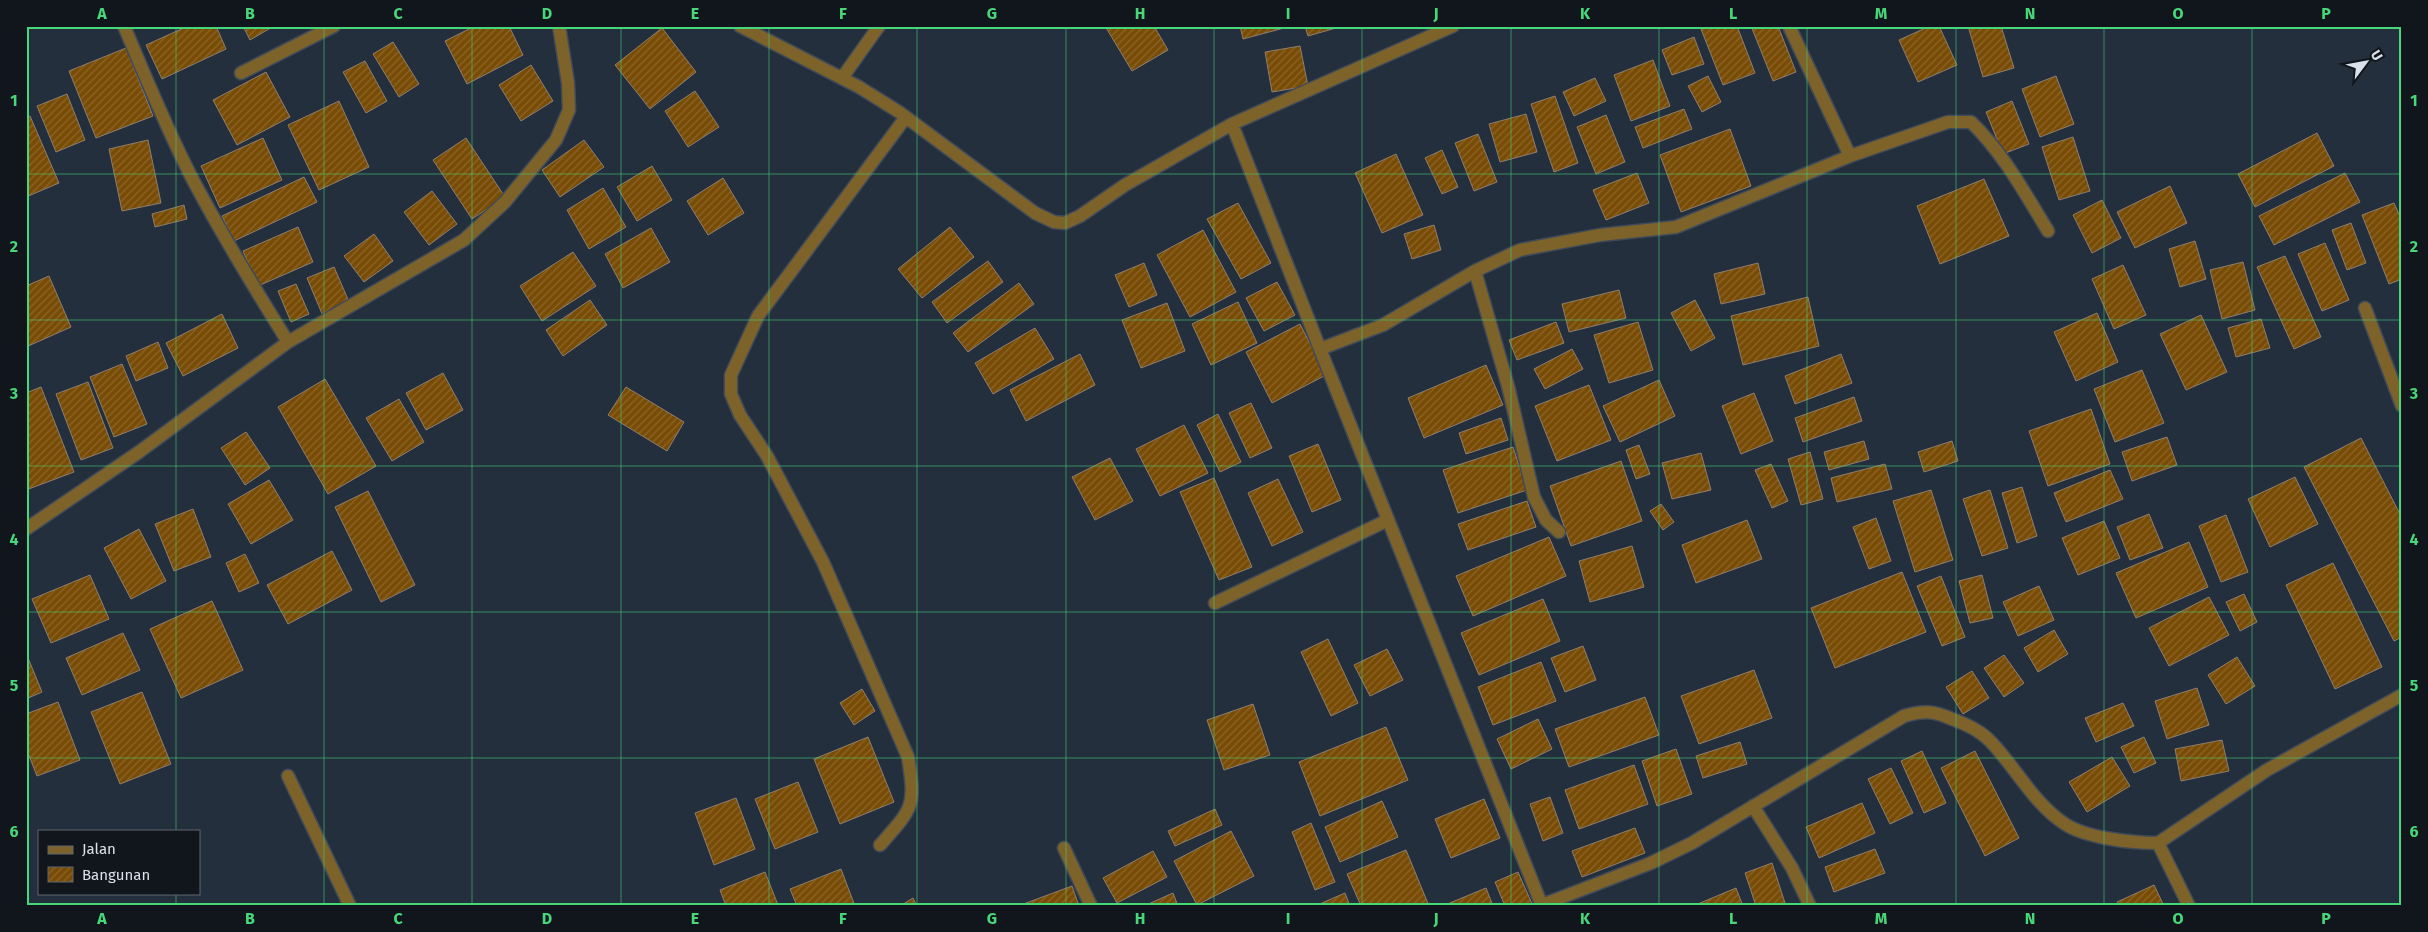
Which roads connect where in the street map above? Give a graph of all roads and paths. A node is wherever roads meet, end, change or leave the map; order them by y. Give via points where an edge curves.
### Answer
1 (124, 26) edge
2 (334, 26) edge
3 (559, 26) edge
4 (740, 26) edge
5 (879, 26) edge
6 (1453, 26) edge
7 (1789, 26) edge
8 (241, 73) dead end
9 (842, 78) junction
10 (902, 115) junction
11 (1232, 124) junction
12 (1850, 156) junction
13 (2048, 231) dead end
14 (1475, 271) junction
15 (2365, 308) dead end
16 (288, 342) junction
17 (1320, 349) junction
18 (2402, 406) edge
19 (1388, 520) junction
20 (26, 528) edge
21 (1559, 532) dead end
22 (1215, 603) dead end
23 (2402, 695) edge
24 (288, 776) dead end
25 (1753, 806) junction
26 (2158, 844) junction
27 (880, 845) dead end
28 (1064, 848) dead end
29 (1542, 905) edge
30 (350, 906) edge
31 (1091, 906) edge
32 (1810, 906) edge
33 (2189, 906) edge

1 - 16 street via 193,179
2 - 8 street
3 - 16 street via 569,110 556,140 505,202 464,240
4 - 9 street
5 - 9 street
6 - 11 street
7 - 12 street
9 - 10 street
10 - 11 street via 1035,213 1054,222 1065,223
10 - 27 street via 758,316 731,375 732,394 740,415 767,456 822,562 908,757 913,789 908,814
11 - 17 street
12 - 13 street via 1948,122 1971,122 2001,154
12 - 14 street via 1676,228 1600,235 1520,250
14 - 17 street via 1383,325
14 - 21 street via 1508,386 1534,498 1546,520
15 - 18 street
16 - 20 street via 139,452
17 - 19 street
19 - 22 street
19 - 29 street
23 - 26 street via 2267,770
24 - 30 street
25 - 26 street via 1904,716 1920,711 1936,712 1971,726 1990,741 2020,780 2065,824 2085,833
25 - 29 street via 1659,859
25 - 32 street via 1792,868
26 - 33 street
28 - 31 street

